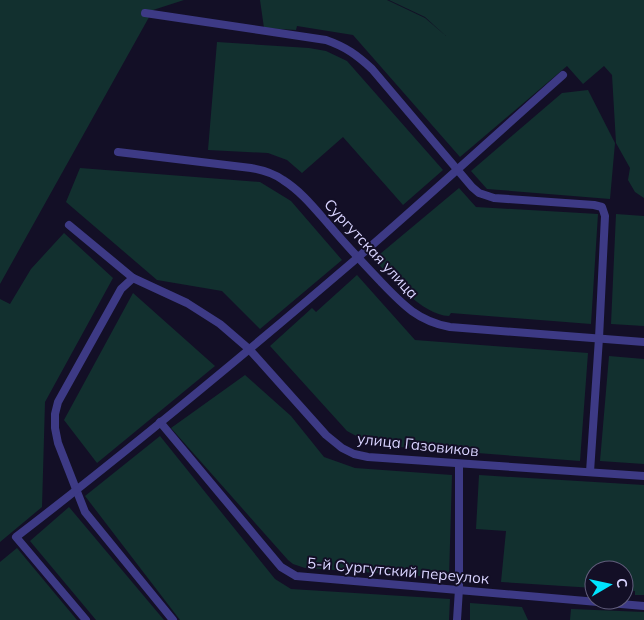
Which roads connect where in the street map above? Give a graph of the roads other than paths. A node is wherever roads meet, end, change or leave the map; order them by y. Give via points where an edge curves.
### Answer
1 (144, 13) dead end
2 (563, 75) dead end
3 (118, 152) dead end
4 (457, 169) junction
5 (70, 225) dead end
6 (358, 257) junction
7 (133, 278) junction
8 (600, 338) junction
9 (644, 342) edge
10 (249, 349) junction
11 (160, 422) junction
12 (459, 464) junction
13 (590, 472) junction
14 (644, 476) edge
15 (76, 491) junction
16 (459, 589) junction
17 (644, 606) edge
18 (86, 620) edge
19 (173, 620) edge
20 (457, 620) edge

1 - 4 street via 317,38 342,45 372,69
2 - 4 street
3 - 6 street, Сургутская улица via 268,171 294,188
4 - 6 street
4 - 8 street via 472,187 487,196 594,204 602,208 605,216
5 - 7 street, улица Газовиков
6 - 8 street, Сургутская улица via 401,303 414,314 438,325
6 - 10 street
7 - 10 street, улица Газовиков via 187,303 220,324
7 - 15 street via 121,289 58,402 55,414 58,443
8 - 9 street, Сургутская улица
8 - 13 street
10 - 11 street
10 - 12 street, улица Газовиков via 326,435 342,448 368,457
11 - 15 street
11 - 16 street, 5-й Сургутский переулок via 288,572 305,577
12 - 13 street, улица Газовиков
12 - 16 street
13 - 14 street, улица Газовиков
15 - 18 street via 16,537
15 - 19 street via 85,512
16 - 17 street, 5-й Сургутский переулок
16 - 20 street

